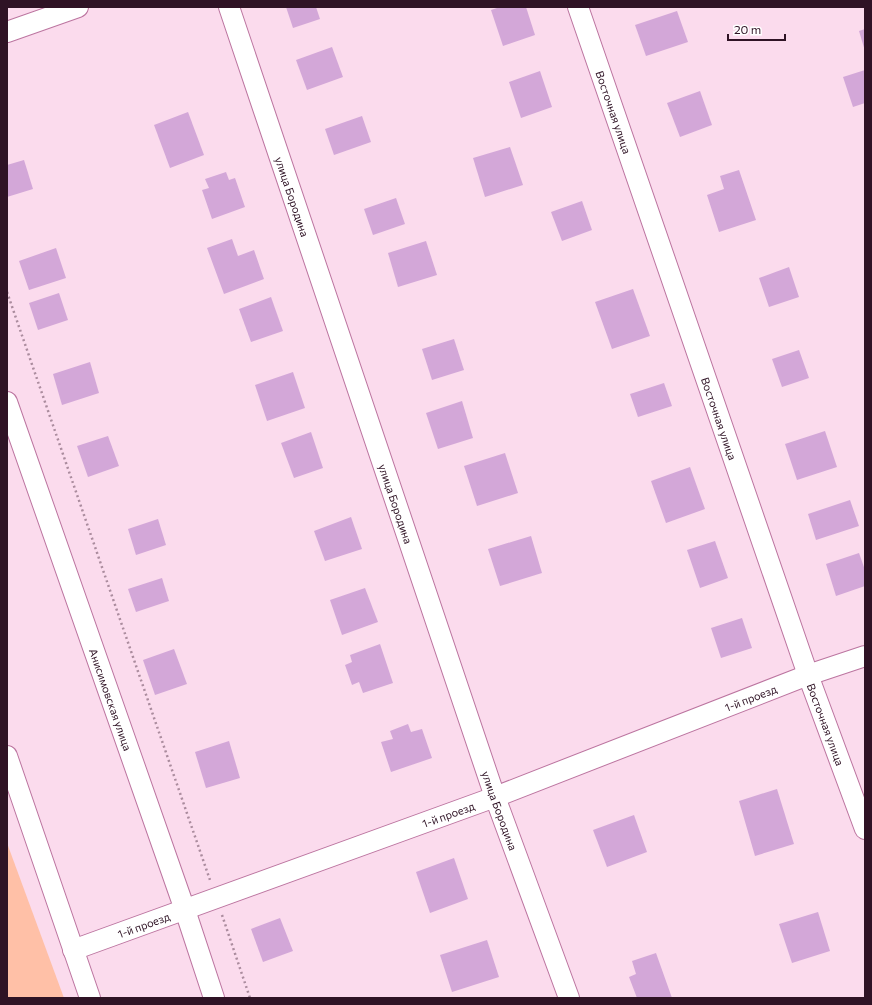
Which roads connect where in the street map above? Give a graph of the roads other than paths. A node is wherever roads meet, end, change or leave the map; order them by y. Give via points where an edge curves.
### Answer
1 (78, 7) edge
2 (229, 7) edge
3 (578, 7) edge
4 (7, 32) edge
5 (7, 402) edge
6 (865, 656) edge
7 (808, 675) junction
8 (7, 756) edge
9 (495, 797) junction
10 (865, 829) edge
11 (186, 910) junction
12 (73, 950) junction
13 (90, 998) edge
14 (214, 998) edge
15 (569, 998) edge

1 - 4 street
2 - 9 street, улица Бородина
3 - 7 street, Восточная улица
5 - 11 street, Анисимовская улица
6 - 7 street, 1-й проезд
7 - 9 street, 1-й проезд
7 - 10 street, Восточная улица
8 - 12 street
9 - 11 street, 1-й проезд
9 - 15 street, улица Бородина
11 - 12 street, 1-й проезд
11 - 14 street, Анисимовская улица
12 - 13 street

